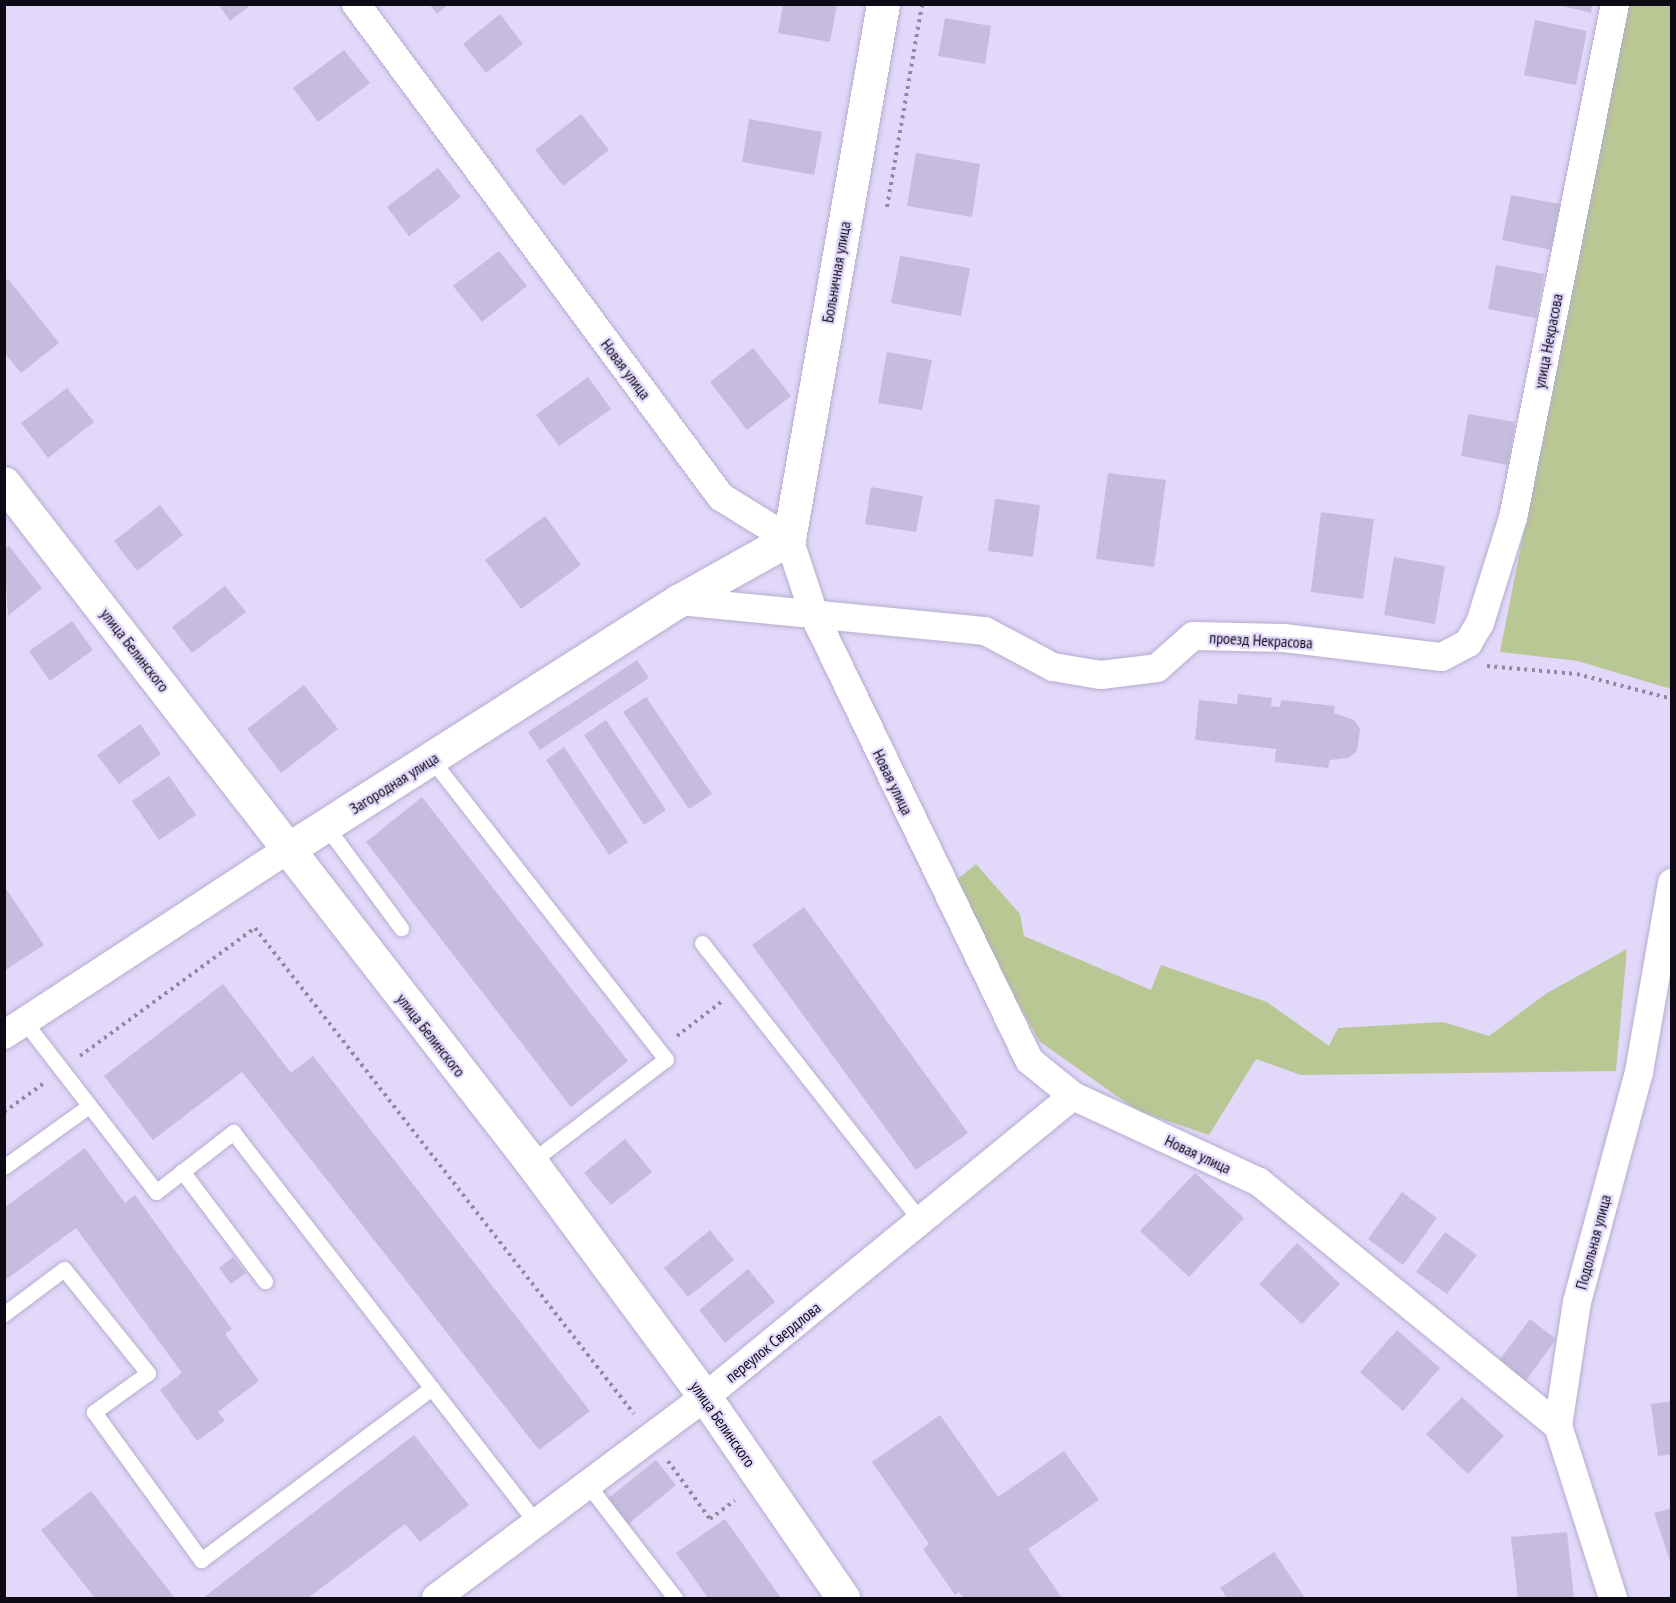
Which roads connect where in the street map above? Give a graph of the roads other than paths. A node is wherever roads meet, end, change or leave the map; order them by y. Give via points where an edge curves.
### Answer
1 (356, 4) edge
2 (883, 4) edge
3 (1615, 4) edge
4 (4, 483) edge
5 (789, 539) junction
6 (678, 602) junction
7 (815, 617) junction
8 (1442, 657) joint
9 (432, 759) junction
10 (326, 826) junction
11 (290, 848) junction
12 (1671, 883) edge
13 (401, 928) dead end
14 (702, 943) dead end
15 (14, 1028) edge
16 (1073, 1096) junction
17 (89, 1106) junction
18 (531, 1162) junction
19 (4, 1167) edge
20 (182, 1171) junction
21 (921, 1221) junction
22 (266, 1281) dead end
23 (4, 1314) edge
24 (432, 1388) junction
25 (705, 1397) junction
26 (1558, 1426) junction
27 (588, 1485) junction
28 (536, 1523) junction
29 (436, 1599) edge
30 (675, 1599) edge
31 (843, 1599) edge
32 (1613, 1599) edge

1 - 5 street, Новая улица via 721,497
2 - 5 street, Больничная улица
3 - 8 street, улица Некрасова via 1513,518 1480,623 1468,643
4 - 11 street, улица Белинского
5 - 6 street, Загородная улица
5 - 7 street, Новая улица
6 - 7 street, проезд Некрасова
6 - 9 street, Загородная улица
7 - 8 street, проезд Некрасова via 985,631 1053,667 1101,675 1157,668 1193,636 1284,638
7 - 16 street, Новая улица via 1030,1061
9 - 10 street, Загородная улица
9 - 18 lane via 666,1059
10 - 11 street, Загородная улица
10 - 13 lane
11 - 15 street, Загородная улица
11 - 18 street, улица Белинского
12 - 26 street, Подольная улица via 1639,1072 1577,1302
14 - 21 lane
15 - 17 lane via 62,1070
16 - 21 street, переулок Свердлова
16 - 26 street, Новая улица via 1259,1182
17 - 19 lane
17 - 20 lane via 156,1192
18 - 25 street, улица Белинского
20 - 22 lane
20 - 24 lane via 233,1132
21 - 25 street, переулок Свердлова
23 - 24 lane via 64,1269 148,1373 94,1412 201,1560
24 - 28 lane
25 - 27 street, переулок Свердлова
25 - 31 street, улица Белинского
26 - 32 street, Подольная улица
27 - 28 street, переулок Свердлова
27 - 30 lane
28 - 29 street, переулок Свердлова

